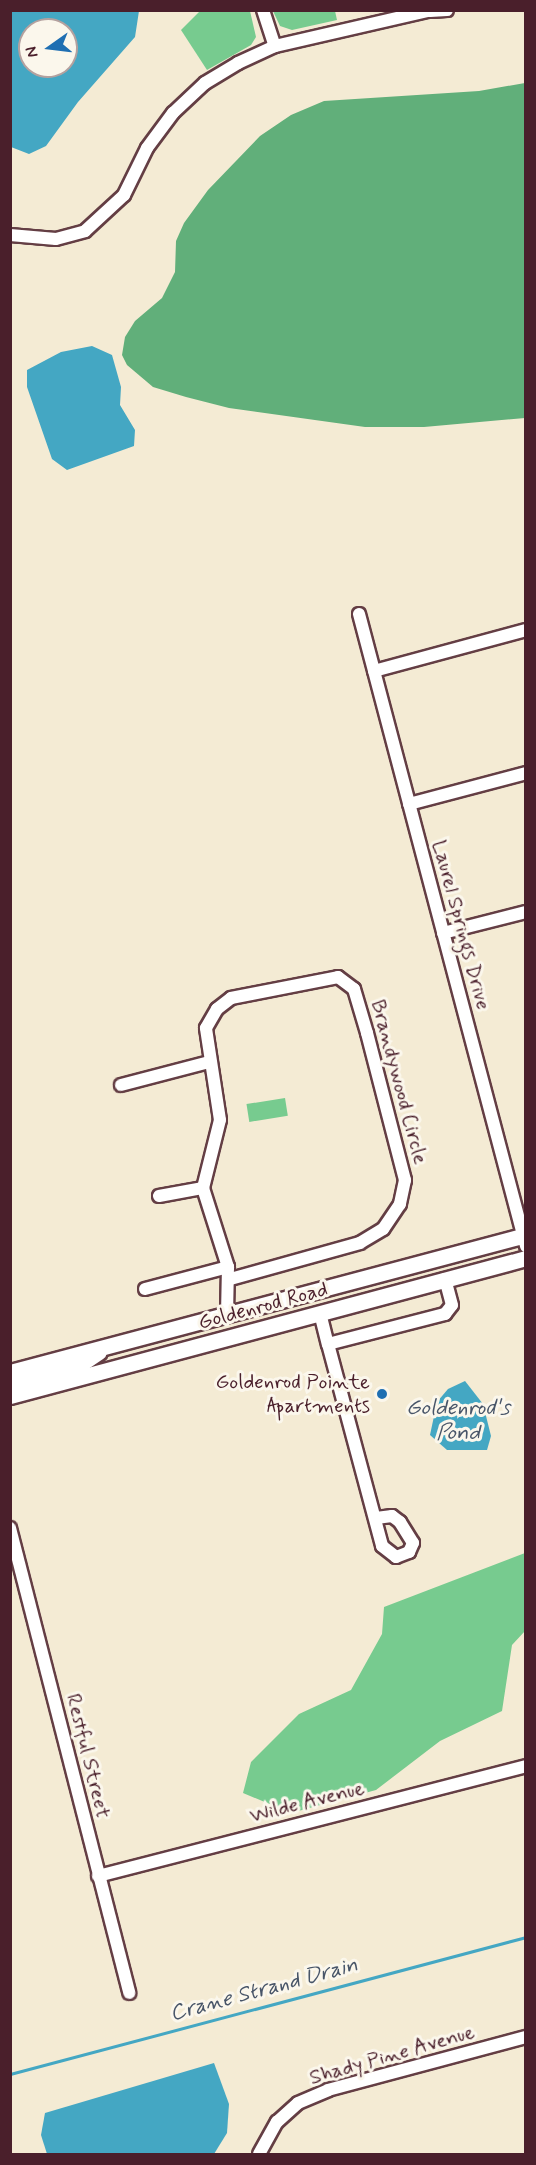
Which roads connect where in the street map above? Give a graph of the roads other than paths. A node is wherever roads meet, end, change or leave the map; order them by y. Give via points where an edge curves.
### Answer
1 (263, 10) edge
2 (447, 10) edge
3 (431, 11) edge
4 (275, 46) junction
5 (10, 235) edge
6 (359, 614) dead end
7 (525, 630) edge
8 (374, 671) junction
9 (525, 773) edge
10 (409, 804) junction
11 (525, 912) edge
12 (443, 933) junction
13 (209, 1062) junction
14 (121, 1085) dead end
15 (203, 1188) junction
16 (159, 1196) dead end
17 (525, 1239) edge
18 (525, 1258) edge
19 (229, 1273) junction
20 (445, 1279) junction
21 (145, 1289) dead end
22 (320, 1313) junction
23 (227, 1314) junction
24 (111, 1344) junction
25 (328, 1344) junction
26 (101, 1371) junction
27 (10, 1372) edge
28 (10, 1383) edge
29 (10, 1396) edge
30 (376, 1518) dead end
31 (10, 1528) edge
32 (525, 1766) edge
33 (98, 1875) junction
34 (129, 1994) dead end
35 (525, 2037) edge
36 (259, 2154) edge

1 - 4 street
2 - 3 street
3 - 4 street
4 - 5 street via 205,83 173,113 147,148 124,195 84,231 57,238
6 - 8 street, Laurel Springs Drive
7 - 8 street
8 - 10 street, Laurel Springs Drive
9 - 10 street
10 - 12 street, Laurel Springs Drive
11 - 12 street
12 - 17 street, Laurel Springs Drive
13 - 14 street
13 - 15 street, Brandywood Circle via 220,1120
13 - 19 street, Brandywood Circle via 206,1028 225,1000 331,977 343,979 357,997 405,1180 393,1217 369,1239 253,1272
15 - 16 street
15 - 19 street
17 - 23 main road, Goldenrod Road
18 - 20 main road, Goldenrod Road
19 - 21 street, Brandywood Circle
19 - 23 street
20 - 22 main road, Goldenrod Road
20 - 25 street via 452,1305 445,1314
22 - 25 street
22 - 26 main road, Goldenrod Road
23 - 24 main road, Goldenrod Road
23 - 26 main road via 214,1332 124,1355
24 - 27 main road, Goldenrod Road
24 - 28 main road via 78,1366
25 - 30 street
26 - 29 main road, Goldenrod Road
31 - 33 street, Restful Street
32 - 33 street, Wilde Avenue
33 - 34 street, Restful Street
35 - 36 street, Shady Pine Avenue via 328,2090 298,2103 277,2122

